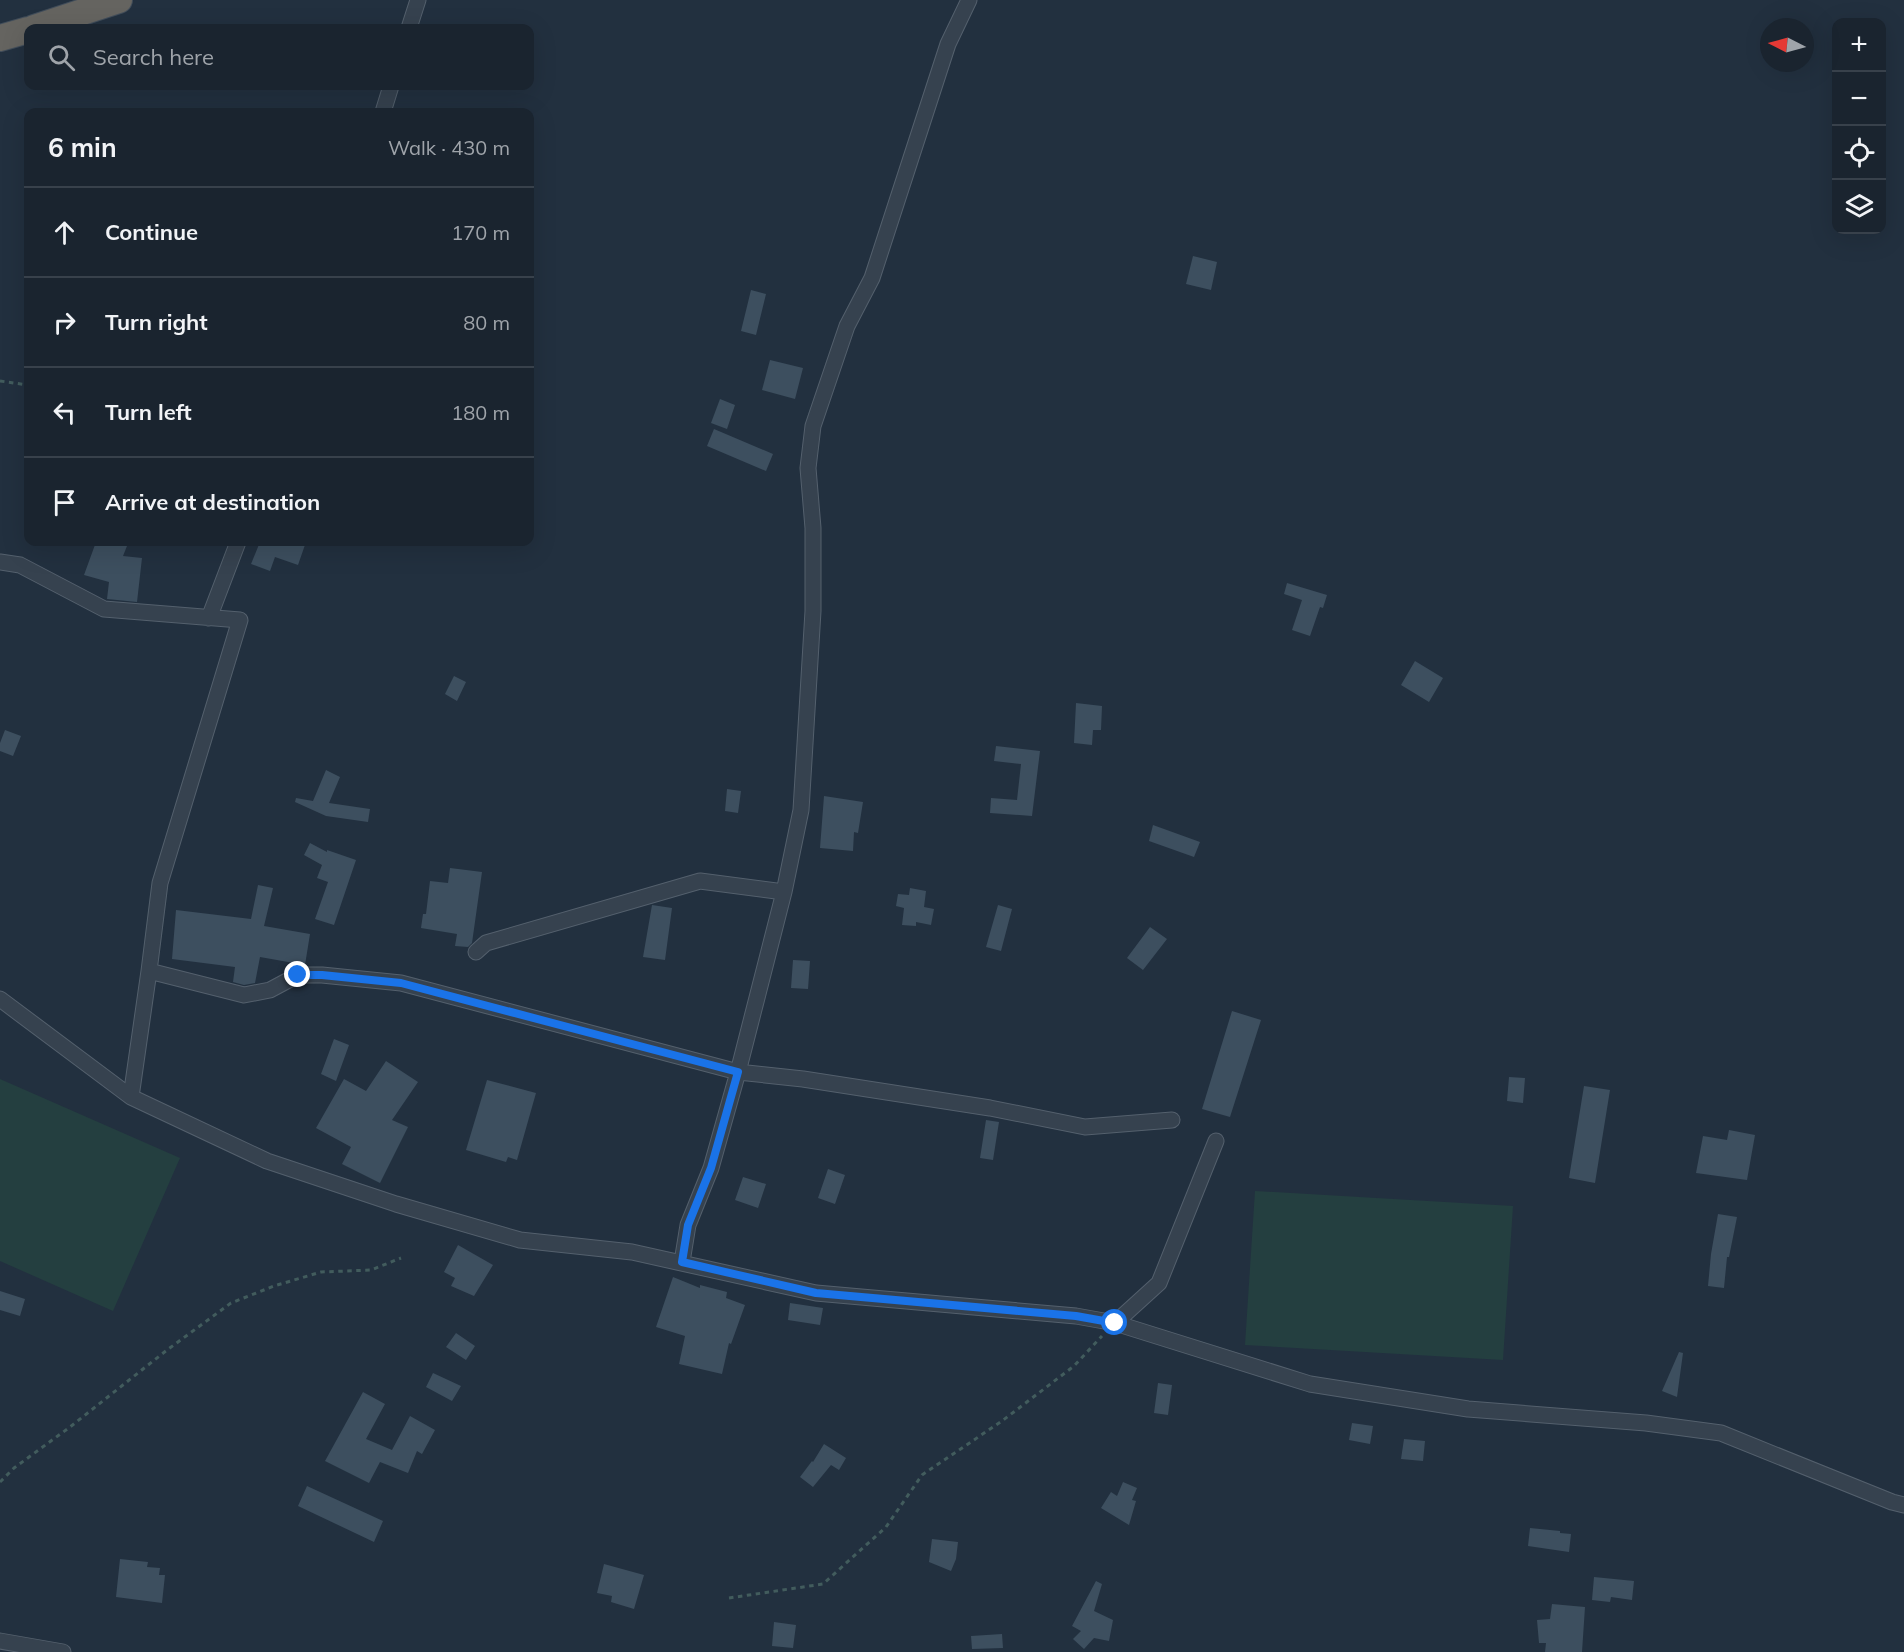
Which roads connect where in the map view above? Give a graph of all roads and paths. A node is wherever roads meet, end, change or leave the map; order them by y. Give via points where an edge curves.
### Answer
1 (119, 0) edge
2 (418, 0) edge
3 (969, 0) edge
4 (46, 24) edge
5 (410, 24) edge
6 (24, 31) edge
7 (0, 38) edge
8 (390, 90) edge
9 (384, 108) edge
10 (0, 381) edge
11 (24, 384) edge
12 (236, 546) edge
13 (0, 562) edge
14 (209, 618) junction
15 (784, 892) junction
16 (476, 952) dead end
17 (149, 971) junction
18 (0, 999) edge
19 (738, 1072) junction
20 (131, 1097) junction
21 (1172, 1120) dead end
22 (1216, 1141) dead end
23 (401, 1258) dead end
24 (682, 1262) junction
25 (1115, 1323) junction
26 (0, 1482) edge
27 (1904, 1505) edge
28 (729, 1598) dead end
29 (0, 1641) edge
30 (63, 1652) edge

1 - 4 highway
2 - 5 street
3 - 15 street via 948,44 872,278 847,326 813,426 808,468 813,611 808,709 801,810
6 - 7 highway
8 - 9 street
10 - 11 path
12 - 14 street
13 - 14 street via 20,566 104,609
14 - 17 street via 240,620 159,883
15 - 16 street via 700,881 486,943
15 - 19 street
17 - 19 street via 244,995 270,990 298,975 401,983
17 - 20 street
18 - 20 street
19 - 21 street via 803,1078 1085,1127
19 - 24 street via 711,1168 688,1225
20 - 24 street via 267,1161 396,1204 520,1240 632,1252
22 - 25 street via 1159,1282
23 - 26 path via 372,1270 321,1272 231,1303
24 - 25 street via 816,1293 1076,1316
25 - 27 street via 1310,1384 1468,1409 1721,1433
25 - 28 path via 1074,1366 922,1475 886,1527 823,1584
29 - 30 street

